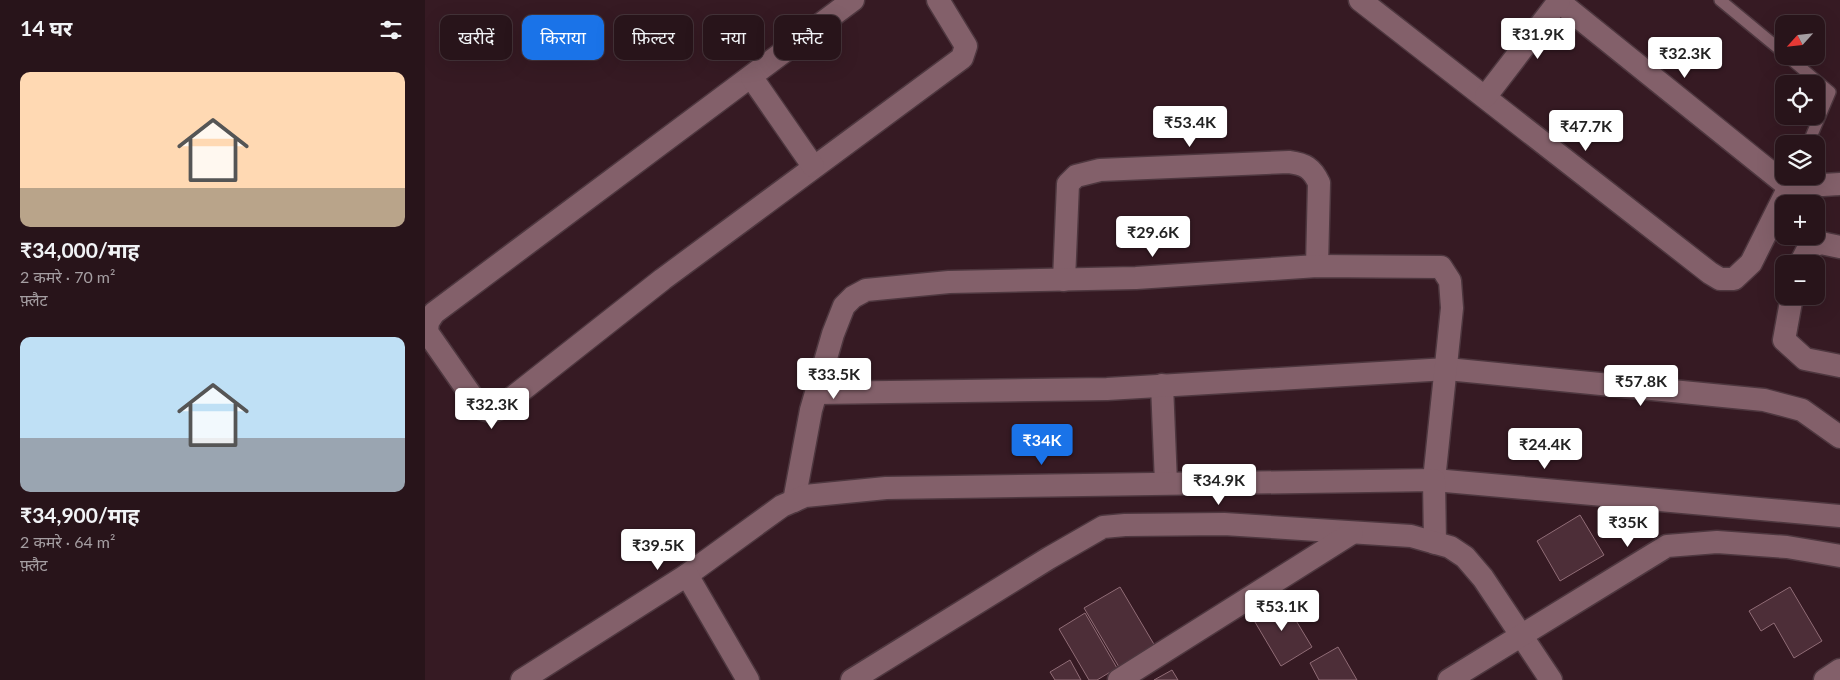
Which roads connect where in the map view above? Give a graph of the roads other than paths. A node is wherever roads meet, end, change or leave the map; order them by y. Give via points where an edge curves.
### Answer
1 (853, 0) edge
2 (938, 0) edge
3 (1360, 0) edge
4 (1719, 0) edge
5 (1558, 1) edge
6 (1775, 46) edge
7 (1798, 65) edge
8 (752, 78) junction
9 (1486, 96) junction
10 (1812, 135) edge
11 (813, 166) junction
12 (1775, 169) edge
13 (1825, 183) edge
14 (1840, 184) edge
15 (1790, 185) edge
16 (1840, 247) edge
17 (1805, 255) edge
18 (1317, 266) junction
19 (1064, 280) junction
20 (1790, 305) edge
21 (1840, 366) edge
22 (1447, 369) junction
23 (1162, 385) junction
24 (817, 393) junction
25 (1840, 437) edge
26 (1434, 480) junction
27 (1165, 482) junction
28 (794, 501) junction
29 (1840, 516) edge
30 (1352, 533) junction
31 (1435, 543) junction
32 (1840, 556) edge
33 (687, 575) junction
34 (1521, 634) junction
35 (1840, 670) edge
36 (522, 680) edge
37 (748, 680) edge
38 (852, 680) edge
39 (1119, 680) edge
40 (1449, 680) edge
41 (1551, 680) edge
42 (1825, 680) edge

1 - 8 street
2 - 11 street via 966,46 962,58
3 - 9 street
4 - 6 lane
5 - 9 street
5 - 12 street
7 - 10 lane via 1830,92
8 - 11 street
8 - 11 street via 447,302 428,322 427,332 433,343 481,408 498,409
9 - 15 street via 1720,279 1734,279 1751,262
13 - 14 street
16 - 17 street via 1821,243 1809,247
18 - 19 street
18 - 19 street via 1319,183 1313,171 1303,163 1100,170 1076,176 1068,184
18 - 22 street via 1441,267 1450,281 1452,308
19 - 24 street via 949,282 866,290 844,306
20 - 21 street via 1784,340 1805,359
22 - 23 street
22 - 25 street via 1764,400 1802,410
22 - 26 street
23 - 24 street via 1098,389
23 - 27 street
24 - 28 street
26 - 27 street
26 - 29 street
26 - 31 street
27 - 28 street via 886,488 805,496
28 - 33 street via 782,506
30 - 31 street via 1411,536
30 - 38 street via 1224,524 1103,527
30 - 39 street
31 - 34 street via 1450,547 1465,557
32 - 34 street via 1787,547 1727,543 1667,546
33 - 36 street
33 - 37 street
34 - 40 street
34 - 41 street
35 - 42 street

